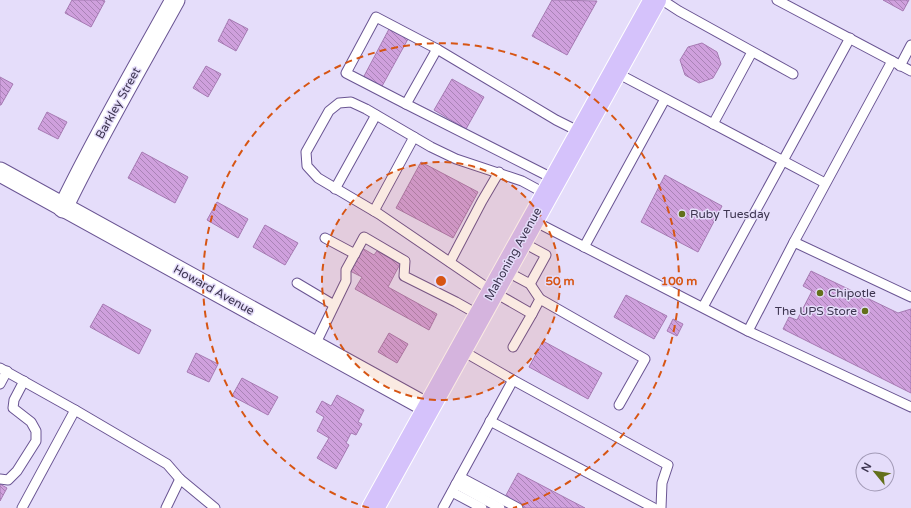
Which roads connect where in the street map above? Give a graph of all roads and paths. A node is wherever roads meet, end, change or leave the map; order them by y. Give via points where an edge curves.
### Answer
1 (175, 0) edge
2 (655, 0) edge
3 (662, 0) edge
4 (777, 0) edge
5 (850, 38) junction
6 (911, 45) edge
7 (437, 49) junction
8 (752, 52) junction
9 (892, 61) junction
10 (900, 66) junction
11 (911, 71) edge
12 (615, 72) junction
13 (793, 74) dead end
14 (665, 99) junction
15 (406, 104) junction
16 (376, 115) junction
17 (713, 124) junction
18 (580, 132) junction
19 (414, 137) junction
20 (783, 160) junction
21 (0, 172) edge
22 (499, 172) junction
23 (826, 183) junction
24 (550, 187) junction
25 (335, 189) junction
26 (63, 208) junction
27 (374, 211) junction
28 (532, 220) junction
29 (325, 238) dead end
30 (520, 241) junction
31 (794, 242) junction
32 (584, 247) junction
33 (354, 254) junction
34 (450, 262) junction
35 (504, 270) junction
36 (297, 283) dead end
37 (530, 284) junction
38 (492, 291) junction
39 (911, 297) edge
40 (540, 299) junction
41 (334, 305) junction
42 (703, 308) junction
43 (532, 314) junction
44 (479, 315) junction
45 (748, 331) junction
46 (315, 346) junction
47 (513, 347) dead end
48 (460, 350) junction
49 (3, 370) edge
50 (513, 380) junction
51 (24, 381) junction
52 (0, 384) edge
53 (619, 405) dead end
54 (911, 407) edge
55 (428, 408) junction
56 (75, 410) junction
57 (490, 422) junction
58 (0, 479) edge
59 (180, 479) junction
60 (456, 484) junction
61 (22, 508) edge
62 (166, 508) edge
63 (215, 508) edge
64 (372, 508) edge
65 (443, 508) edge
66 (482, 508) edge
67 (500, 508) edge
68 (518, 508) edge
69 (654, 508) edge
70 (661, 508) edge

1 - 26 street, Barkley Street
2 - 12 main road, Mahoning Avenue
3 - 8 lane
4 - 5 lane
5 - 9 lane
5 - 20 lane
6 - 10 lane
7 - 15 lane
7 - 15 lane via 376,17 346,73
7 - 18 lane
8 - 13 lane
8 - 17 lane
9 - 10 lane
9 - 23 lane
10 - 11 lane
12 - 14 lane
12 - 18 main road, Mahoning Avenue
14 - 17 lane
14 - 32 lane
15 - 24 lane
16 - 19 lane
16 - 25 lane
16 - 25 lane via 351,102 339,103 329,111 306,152 307,166 318,178
17 - 20 lane
18 - 24 main road, Mahoning Avenue
19 - 22 lane via 456,158
19 - 27 lane
20 - 23 lane
20 - 42 lane
21 - 26 street, Howard Avenue
22 - 24 lane via 522,181
22 - 34 lane
23 - 31 lane
24 - 28 main road, Mahoning Avenue
25 - 27 lane
26 - 46 street, Howard Avenue
27 - 34 lane
28 - 30 main road, Mahoning Avenue
28 - 32 lane
29 - 33 lane
30 - 35 main road, Mahoning Avenue
30 - 37 lane via 546,255
31 - 39 lane
31 - 45 lane
32 - 42 lane
33 - 41 lane via 346,270 346,281
33 - 44 lane via 364,237 405,262 404,276
34 - 38 lane
35 - 37 lane
35 - 38 main road, Mahoning Avenue
36 - 41 lane
37 - 40 lane
38 - 43 lane
38 - 44 main road, Mahoning Avenue
40 - 43 lane
40 - 53 lane via 645,359
41 - 46 lane
42 - 45 lane
43 - 47 lane
44 - 48 main road, Mahoning Avenue
45 - 54 lane
46 - 55 street, Howard Avenue
48 - 50 lane
48 - 55 main road, Mahoning Avenue
49 - 51 lane
49 - 52 lane
50 - 57 lane
50 - 70 lane via 668,465 662,483
51 - 56 lane
51 - 58 lane via 14,400 13,408 31,422 36,431 36,441 17,471 8,480
55 - 64 main road, Mahoning Avenue
56 - 59 lane via 167,464
56 - 61 lane
57 - 60 lane
57 - 69 lane
59 - 62 lane
59 - 63 lane
60 - 65 lane
60 - 66 lane
60 - 67 lane
60 - 68 lane

